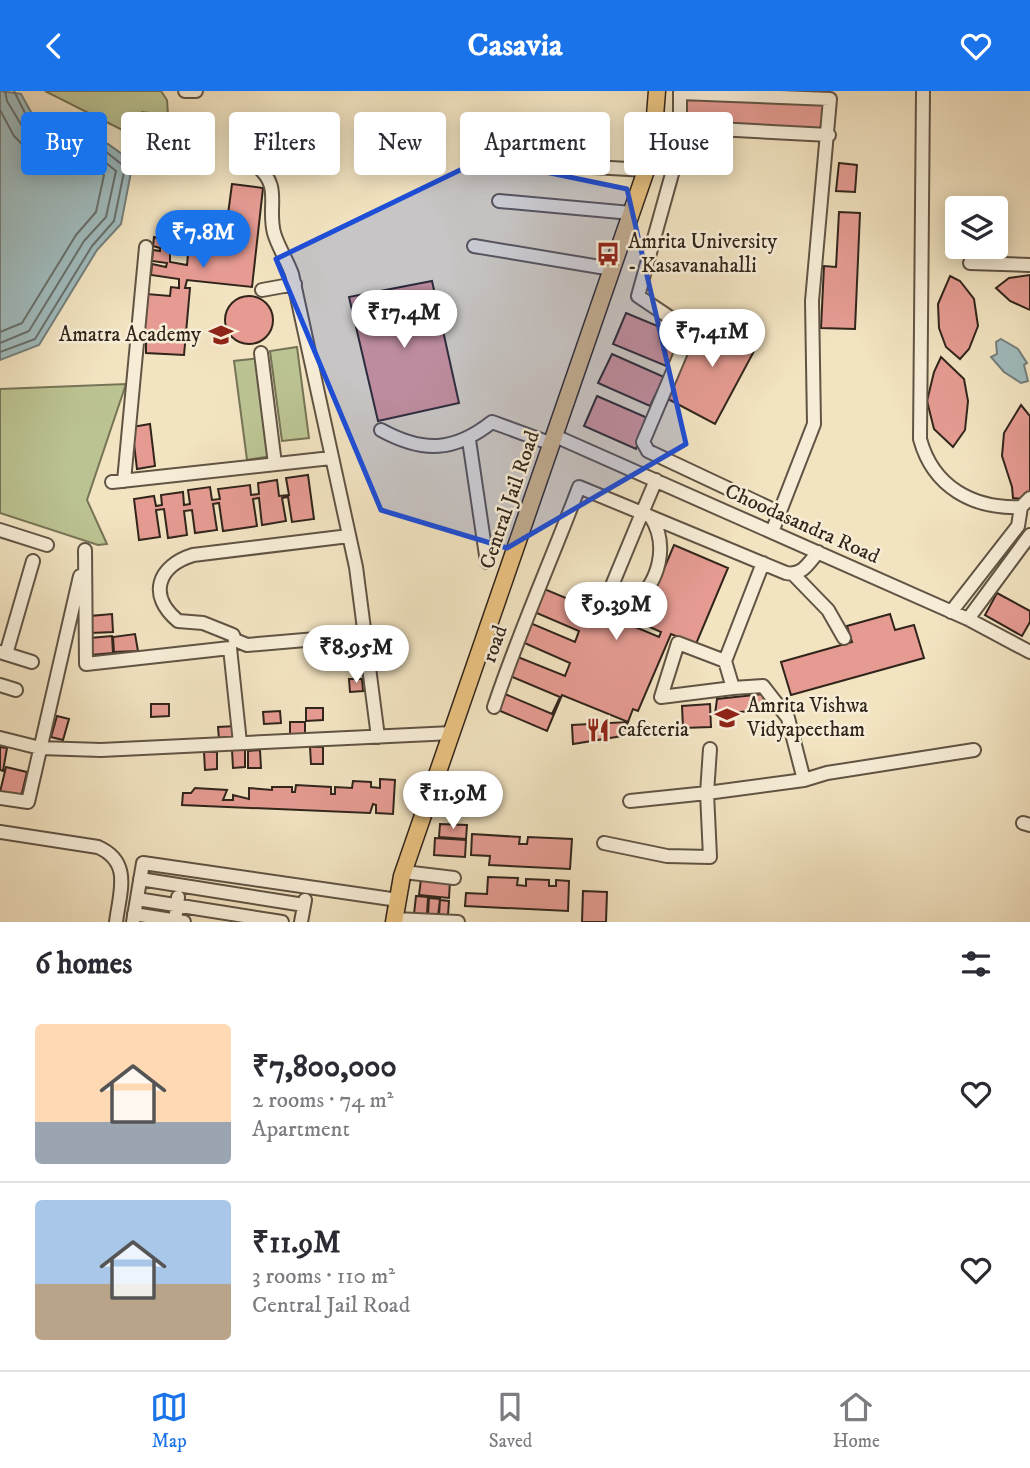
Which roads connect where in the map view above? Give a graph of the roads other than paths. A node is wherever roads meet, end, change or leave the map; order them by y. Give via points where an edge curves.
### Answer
1 (185, 91) edge
2 (196, 91) edge
3 (657, 91) edge
4 (923, 91) edge
5 (656, 112) edge
6 (829, 135) junction
7 (265, 175) edge
8 (644, 175) edge
9 (672, 175) edge
10 (499, 201) dead end
11 (631, 213) junction
12 (474, 246) dead end
13 (146, 247) dead end
14 (970, 263) dead end
15 (1030, 265) edge
16 (612, 269) junction
17 (295, 284) junction
18 (262, 290) dead end
19 (261, 353) dead end
20 (381, 430) dead end
21 (469, 440) junction
22 (554, 440) junction
23 (331, 458) junction
24 (275, 464) junction
25 (656, 480) junction
26 (1026, 503) edge
27 (779, 513) junction
28 (647, 515) junction
29 (0, 530) edge
30 (772, 532) junction
31 (1030, 535) edge
32 (349, 536) junction
33 (47, 545) dead end
34 (85, 550) dead end
35 (818, 552) junction
36 (33, 561) dead end
37 (487, 562) dead end
38 (763, 563) junction
39 (80, 575) dead end
40 (794, 575) junction
41 (613, 583) dead end
42 (634, 603) dead end
43 (951, 612) junction
44 (968, 619) junction
45 (363, 635) junction
46 (844, 638) dead end
47 (1030, 652) edge
48 (3, 653) edge
49 (725, 661) junction
50 (32, 662) dead end
51 (0, 685) edge
52 (733, 688) junction
53 (16, 690) dead end
54 (494, 706) dead end
55 (452, 733) junction
56 (378, 737) junction
57 (0, 738) edge
58 (240, 743) junction
59 (40, 748) junction
60 (709, 749) dead end
61 (974, 750) dead end
62 (804, 780) junction
63 (707, 793) junction
64 (0, 798) edge
65 (630, 801) dead end
66 (0, 832) edge
67 (604, 843) dead end
68 (182, 869) junction
69 (404, 871) junction
70 (223, 876) junction
71 (454, 878) dead end
72 (140, 879) junction
73 (265, 882) junction
74 (180, 885) junction
75 (306, 889) junction
76 (221, 892) junction
77 (137, 898) junction
78 (262, 898) junction
79 (398, 900) junction
80 (177, 905) junction
81 (304, 905) junction
82 (218, 917) edge
83 (133, 918) edge
84 (259, 920) edge
85 (395, 920) edge
86 (178, 921) edge
87 (116, 922) edge
88 (282, 922) edge
89 (301, 922) edge
90 (458, 922) edge

1 - 2 street
3 - 5 main road, Central Jail Road
4 - 26 street via 920,439 927,463 951,490 999,508
6 - 6 street via 830,99 680,93 680,127
6 - 27 street via 812,301 814,424
7 - 17 street via 270,180 274,232
8 - 11 main road, Central Jail Road
9 - 27 street via 638,296 690,331 643,442 648,451
10 - 11 street
11 - 16 main road, Central Jail Road
12 - 16 street
13 - 24 street via 118,482
14 - 15 street
16 - 22 main road, Central Jail Road
17 - 18 street
17 - 23 street
19 - 24 street
20 - 21 street via 403,442 442,446
21 - 22 street, Choodasandra Road via 492,422
21 - 37 street
22 - 25 street, Choodasandra Road
22 - 55 main road, Central Jail Road
23 - 24 street
23 - 32 street
25 - 28 street
25 - 30 street, Choodasandra Road
26 - 43 street via 1018,526
27 - 30 street
28 - 38 street
28 - 41 street
28 - 42 street via 661,539 661,555 653,579
28 - 54 street, road via 579,487
29 - 33 street
30 - 35 street, Choodasandra Road
31 - 44 street
32 - 45 street
32 - 45 street via 193,555 163,574 160,593 178,621 203,623 247,645
34 - 58 street via 86,664 230,648
35 - 40 street
35 - 43 street, Choodasandra Road
36 - 48 street
38 - 40 street
38 - 49 street
39 - 59 street
40 - 46 street via 828,610
43 - 44 street, Choodasandra Road
44 - 47 street, Choodasandra Road
45 - 56 street
48 - 50 street
49 - 52 street
49 - 52 street via 678,643 661,697
51 - 53 street
52 - 62 street via 763,686 788,718
55 - 56 street
55 - 69 main road, Central Jail Road
56 - 58 street
57 - 59 street
58 - 59 street via 101,750
59 - 64 street via 28,802
60 - 63 street
61 - 62 street
62 - 63 street
63 - 65 street
63 - 67 street via 710,857 667,856
66 - 87 street via 112,853 120,865 121,882
68 - 70 street
68 - 72 street via 143,863
68 - 74 street
69 - 71 street
69 - 79 main road, Central Jail Road
70 - 73 street
70 - 76 street
72 - 74 street
72 - 77 street
73 - 75 street
73 - 78 street
74 - 76 street
74 - 80 street
75 - 79 street
75 - 81 street
76 - 78 street
76 - 82 street
77 - 80 street
77 - 83 street
78 - 81 street
78 - 84 street
79 - 85 main road, Central Jail Road
80 - 82 street
80 - 86 street
81 - 89 street
82 - 84 street
83 - 86 street
84 - 88 street
85 - 90 street

